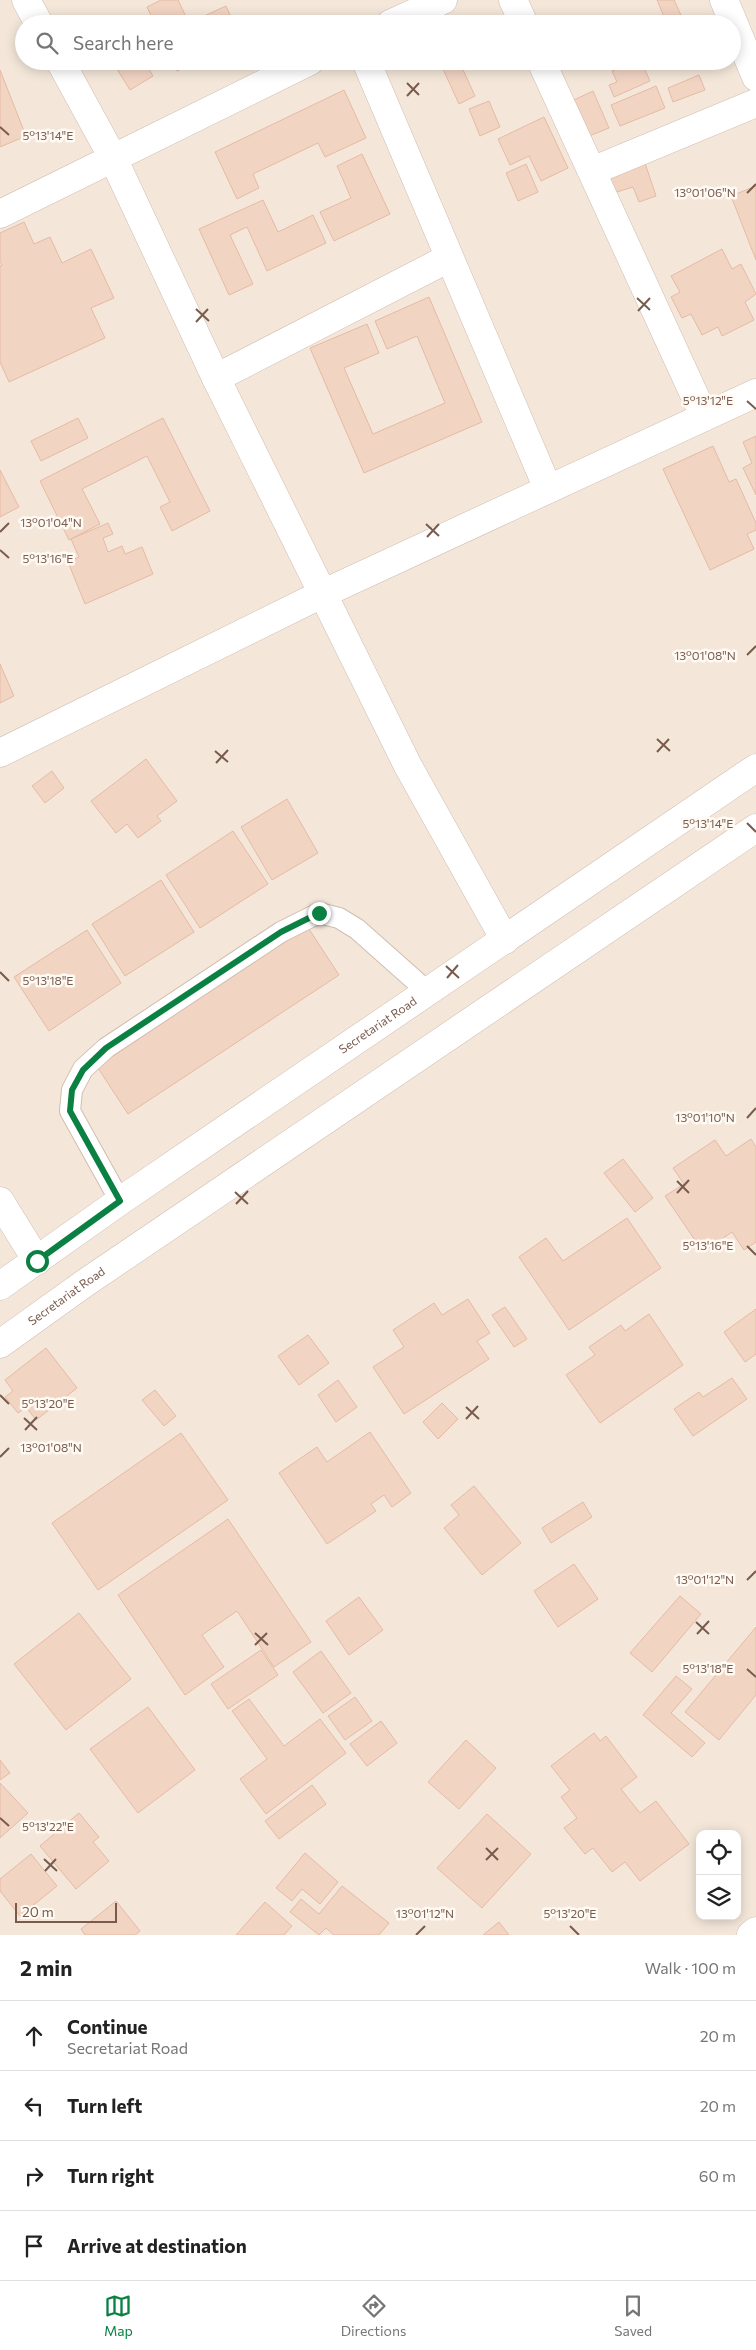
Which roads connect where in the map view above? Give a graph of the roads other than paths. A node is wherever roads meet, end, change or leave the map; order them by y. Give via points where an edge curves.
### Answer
1 (26, 0) edge
2 (443, 0) edge
3 (513, 0) edge
4 (724, 0) edge
5 (34, 15) edge
6 (410, 15) edge
7 (520, 15) edge
8 (730, 15) edge
9 (741, 41) edge
10 (65, 70) edge
11 (292, 70) edge
12 (370, 70) edge
13 (545, 70) edge
14 (756, 77) edge
15 (756, 103) edge
16 (114, 158) junction
17 (592, 172) junction
18 (0, 214) edge
19 (449, 258) junction
20 (216, 378) junction
21 (756, 393) edge
22 (704, 416) junction
23 (548, 489) junction
24 (322, 594) junction
25 (0, 753) edge
26 (756, 768) edge
27 (756, 828) edge
28 (505, 940) junction
29 (428, 992) junction
30 (0, 1201) edge
31 (120, 1201) junction
32 (37, 1261) junction
33 (0, 1286) edge
34 (0, 1344) edge
35 (756, 1931) edge
36 (750, 1935) edge

1 - 5 street
2 - 6 street
3 - 7 street
4 - 8 street
9 - 14 street
10 - 16 street
11 - 16 street
12 - 19 street
13 - 17 street
15 - 17 street
16 - 18 street
16 - 20 street
17 - 22 street
19 - 20 street
19 - 23 street
20 - 24 street
21 - 22 street
22 - 23 street
23 - 24 street
24 - 25 street
24 - 28 street via 408,766
26 - 28 street, Secretariat Road
27 - 34 street, Secretariat Road
28 - 29 street, Secretariat Road
29 - 31 street, Secretariat Road
29 - 31 lane via 357,929 339,918 319,913 281,932 106,1048 83,1070 72,1090 70,1111
30 - 32 street
31 - 32 street, Secretariat Road
32 - 33 street, Secretariat Road
35 - 36 street

